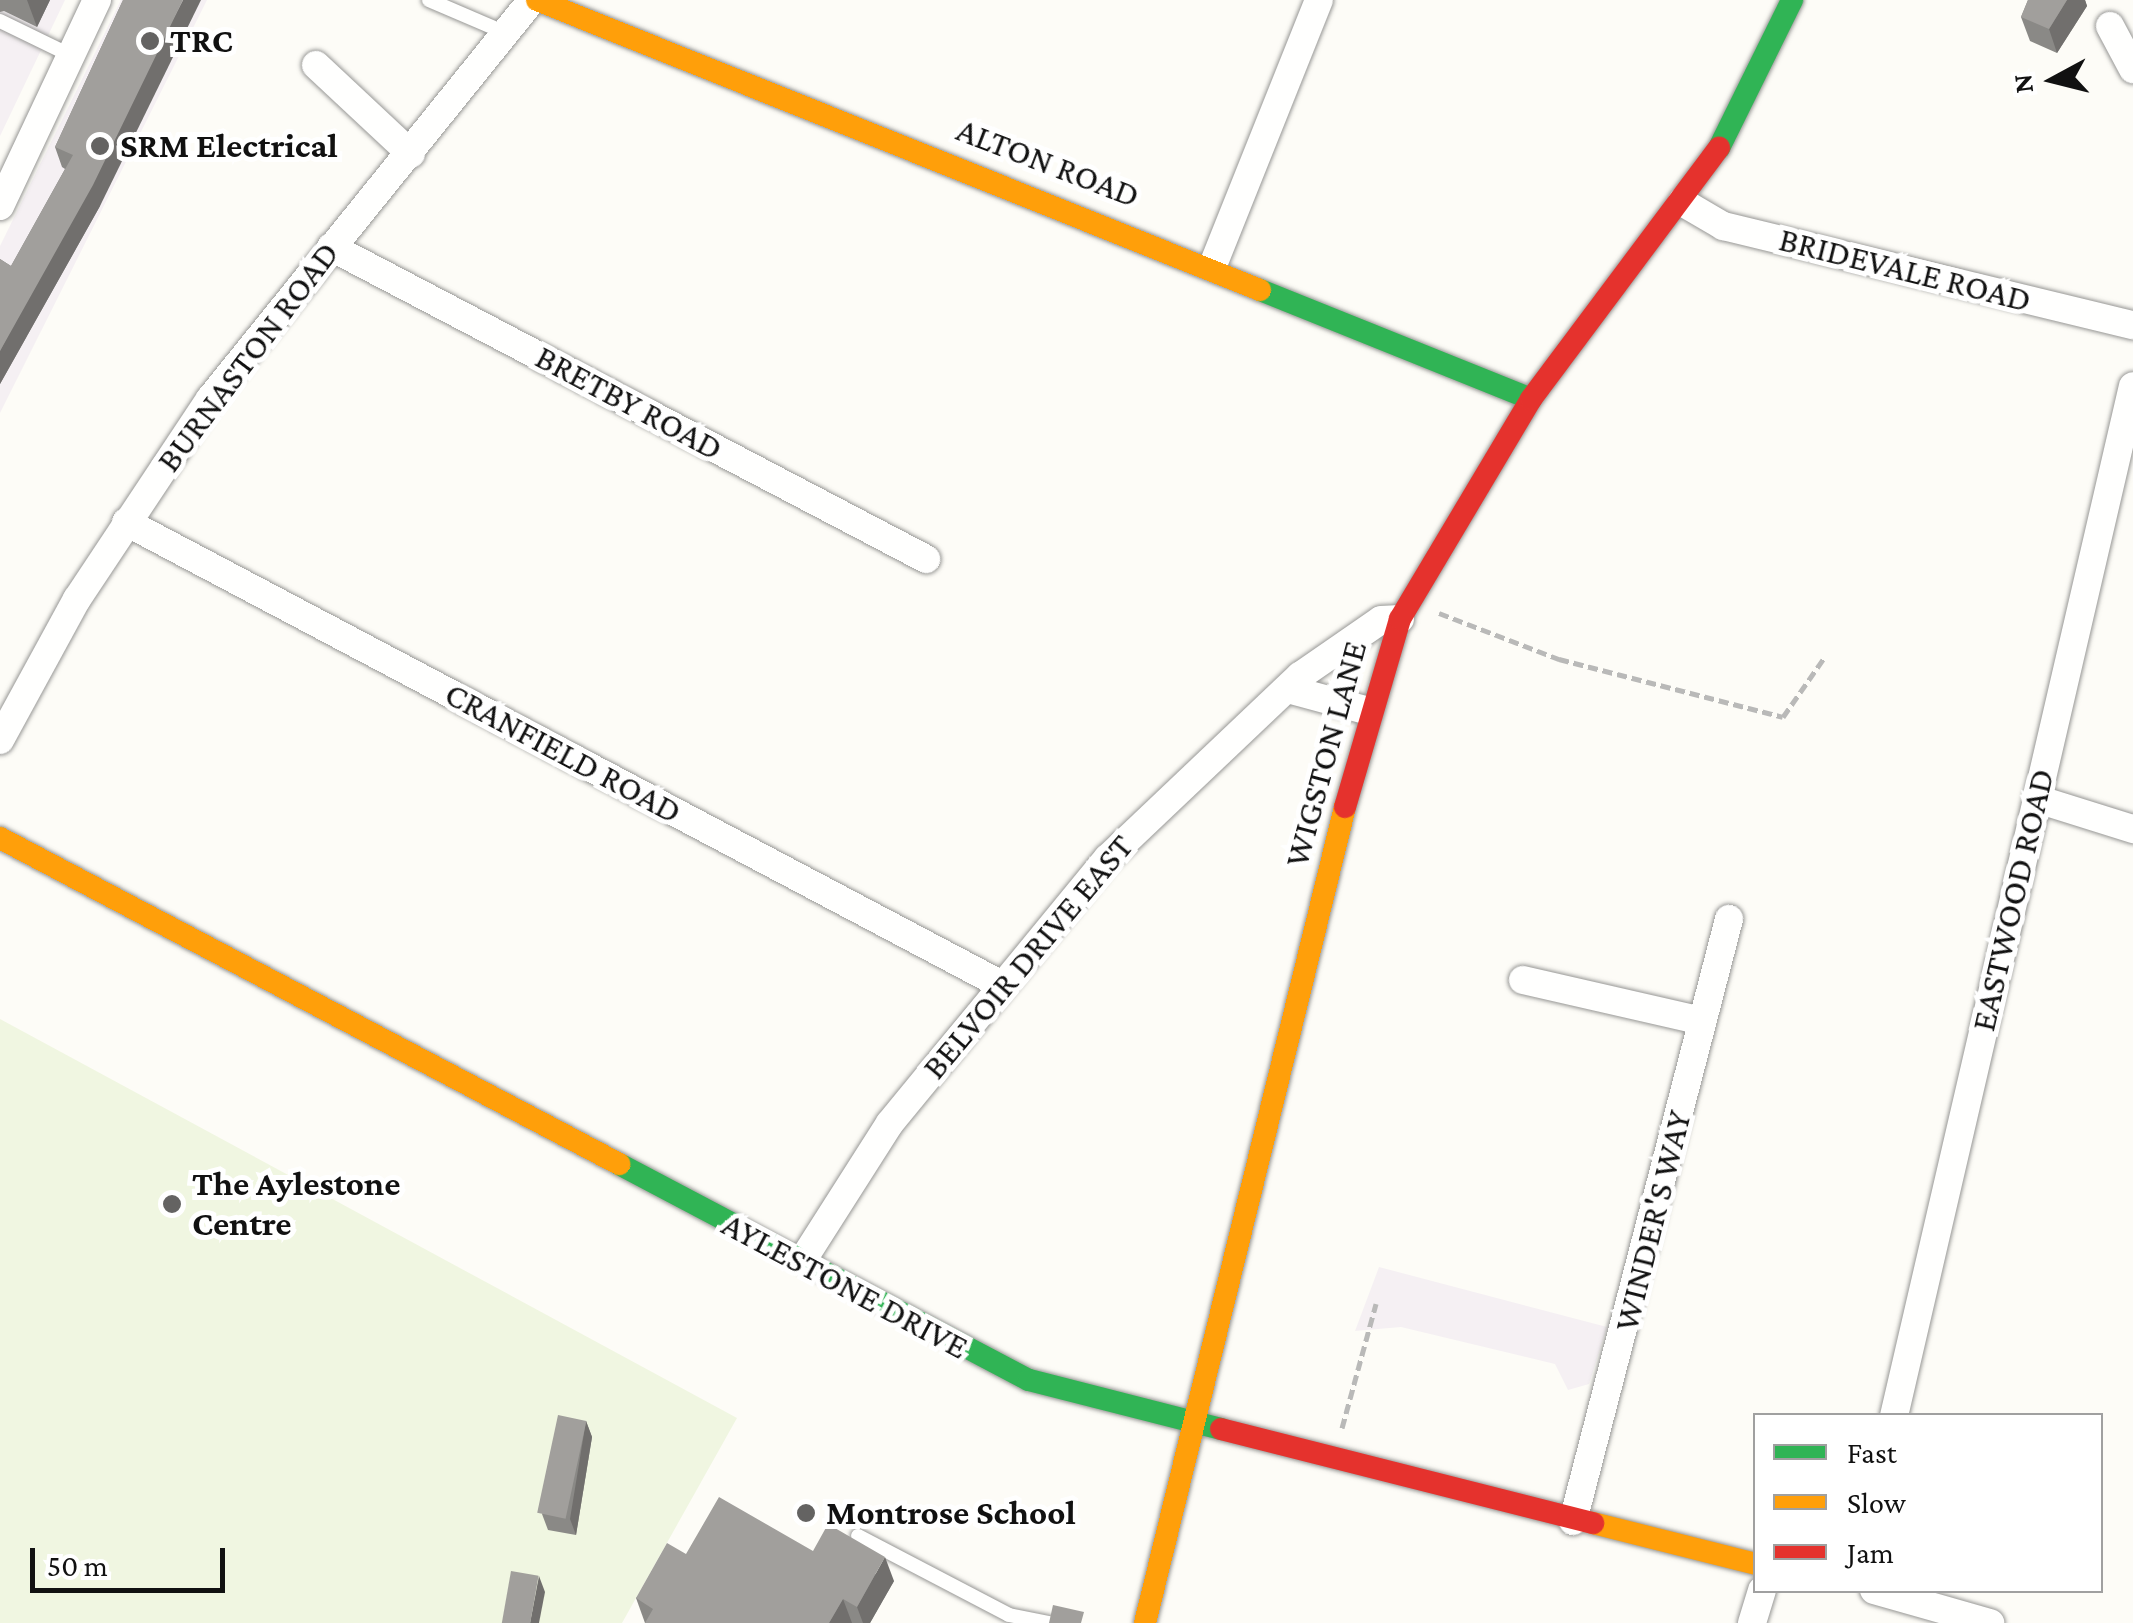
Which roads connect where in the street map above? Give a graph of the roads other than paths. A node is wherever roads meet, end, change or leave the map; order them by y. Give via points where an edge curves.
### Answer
1 (97, 0) edge
2 (429, 0) edge
3 (534, 0) edge
4 (1319, 0) edge
5 (1792, 0) edge
6 (0, 20) edge
7 (2110, 26) dead end
8 (511, 36) junction
9 (72, 56) junction
10 (316, 64) dead end
11 (2133, 69) edge
12 (412, 154) junction
13 (1682, 202) junction
14 (0, 206) edge
15 (332, 247) junction
16 (1213, 265) junction
17 (2133, 325) edge
18 (2133, 386) edge
19 (1530, 399) junction
20 (126, 522) junction
21 (926, 559) dead end
22 (1404, 610) junction
23 (1291, 690) junction
24 (1368, 711) junction
25 (0, 740) edge
26 (2036, 799) junction
27 (2133, 829) edge
28 (0, 838) edge
29 (1729, 919) dead end
30 (1523, 980) dead end
31 (1000, 984) junction
32 (1702, 1021) junction
33 (804, 1258) junction
34 (1895, 1413) edge
35 (1199, 1420) junction
36 (1573, 1521) junction
37 (858, 1536) edge
38 (1753, 1563) edge
39 (1761, 1593) edge
40 (1885, 1593) edge
41 (1049, 1623) edge
42 (1145, 1623) edge
43 (1752, 1623) edge
44 (1990, 1623) edge

1 - 9 street
2 - 8 lane
3 - 8 street, BURNASTON ROAD
3 - 16 street, ALTON ROAD
4 - 16 street
5 - 13 street, WIGSTON LANE via 1754,93
6 - 9 lane
7 - 11 street
8 - 12 street, BURNASTON ROAD
9 - 14 street
10 - 12 street
12 - 15 street, BURNASTON ROAD
13 - 17 street, BRIDEVALE ROAD via 1722,226
13 - 19 street, WIGSTON LANE
15 - 20 street, BURNASTON ROAD
15 - 21 street, BRETBY ROAD
16 - 19 street, ALTON ROAD
18 - 26 street, EASTWOOD ROAD
19 - 22 street, WIGSTON LANE
20 - 25 street, BURNASTON ROAD
20 - 31 street, CRANFIELD ROAD
22 - 23 street, BELVOIR DRIVE EAST via 1381,620
22 - 24 street, WIGSTON LANE
23 - 24 street
23 - 31 street, BELVOIR DRIVE EAST via 1108,858
24 - 35 street, WIGSTON LANE
26 - 27 street
26 - 34 street, EASTWOOD ROAD
28 - 33 street, AYLESTONE DRIVE
29 - 32 street, WINDER'S WAY
30 - 32 street
31 - 33 street, BELVOIR DRIVE EAST via 890,1123
32 - 36 street, WINDER'S WAY
33 - 35 street, AYLESTONE DRIVE via 1029,1380
35 - 36 street, AYLESTONE DRIVE
35 - 42 street, WIGSTON LANE
36 - 38 street, AYLESTONE DRIVE
37 - 41 lane via 1009,1616
39 - 43 street
40 - 44 street

